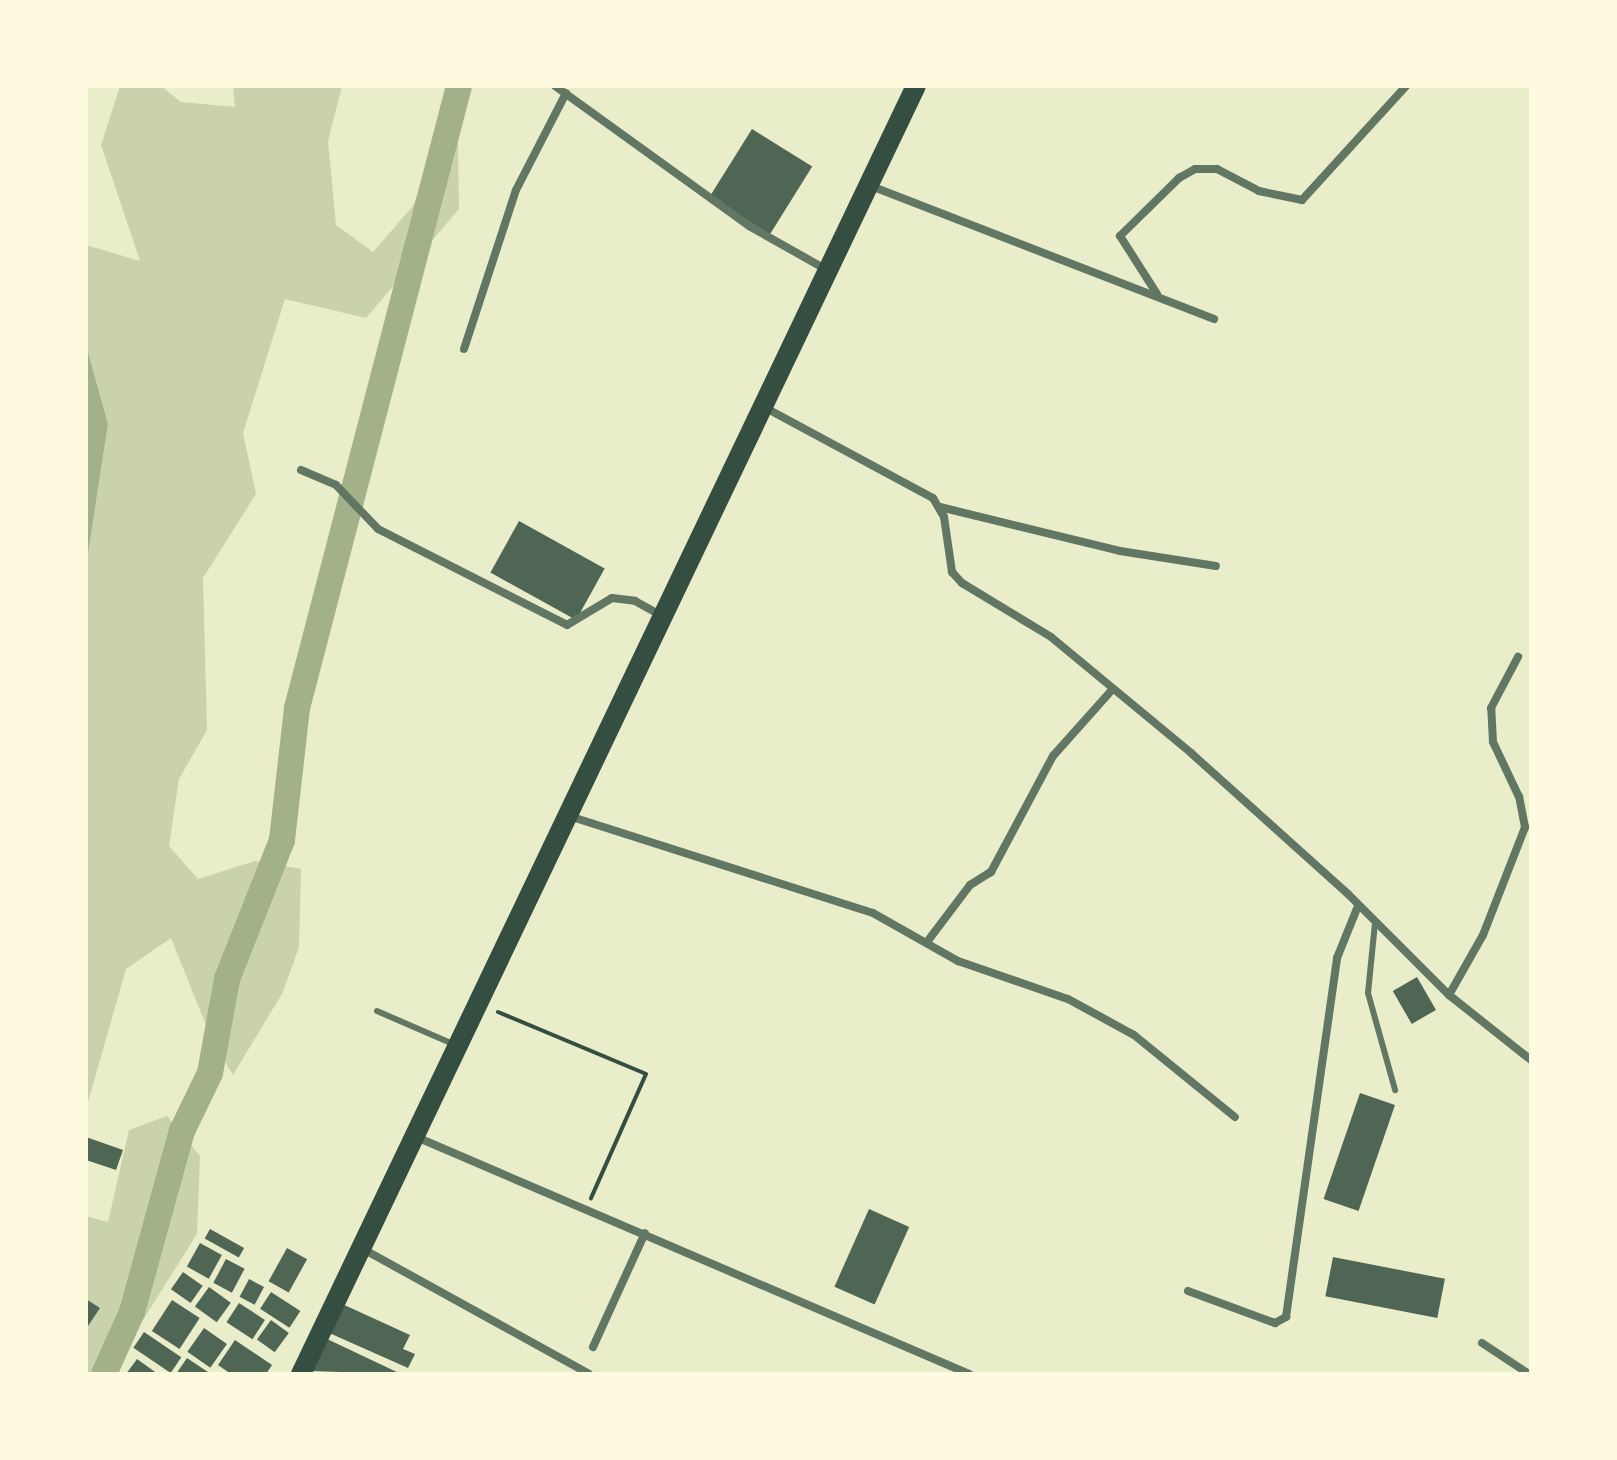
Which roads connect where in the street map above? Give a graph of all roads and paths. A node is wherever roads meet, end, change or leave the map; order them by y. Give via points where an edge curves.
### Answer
1 (916, 86) edge
2 (1406, 86) edge
3 (563, 89) edge
4 (871, 185) junction
5 (829, 272) junction
6 (1157, 294) junction
7 (1214, 319) dead end
8 (464, 349) dead end
9 (761, 406) junction
10 (301, 470) dead end
11 (940, 507) junction
12 (1216, 566) dead end
13 (661, 616) junction
14 (1518, 657) dead end
15 (1111, 691) junction
16 (569, 816) junction
17 (1358, 906) junction
18 (1375, 923) junction
19 (927, 942) junction
20 (1449, 995) junction
21 (481, 1005) junction
22 (377, 1011) dead end
23 (460, 1047) junction
24 (1531, 1060) edge
25 (1395, 1090) dead end
26 (1235, 1117) dead end
27 (414, 1136) junction
28 (585, 1211) junction
29 (645, 1233) junction
30 (362, 1249) junction
31 (1188, 1291) dead end
32 (1482, 1343) dead end
33 (593, 1347) dead end
34 (301, 1374) edge
35 (589, 1374) edge
36 (969, 1374) edge
37 (1529, 1374) edge

1 - 4 main road
2 - 6 street via 1302,200 1259,191 1217,169 1195,169 1179,178 1120,236
3 - 5 street via 749,226
3 - 8 street via 516,190
4 - 5 main road
4 - 6 street
5 - 9 main road
6 - 7 street
9 - 11 street via 933,498
9 - 13 main road
10 - 13 street via 336,485 378,529 567,625 612,598 635,601
11 - 12 street via 1120,551
11 - 15 street via 952,572 962,583 1051,637
13 - 16 main road
14 - 20 street via 1491,708 1493,742 1519,797 1525,827 1483,935
15 - 17 street via 1259,811
15 - 19 street via 1053,756 991,872 970,885
16 - 19 street via 873,913
16 - 21 main road
17 - 18 street
17 - 31 street via 1337,958 1286,1317 1275,1323
18 - 20 street
18 - 25 lane via 1368,993
19 - 26 street via 958,961 1068,999 1134,1035
20 - 24 street
21 - 23 main road
21 - 28 path via 646,1074
22 - 23 lane
23 - 27 main road
27 - 28 street
27 - 30 main road
28 - 29 street
29 - 33 street
29 - 36 street
30 - 34 main road
30 - 35 street
32 - 37 street

